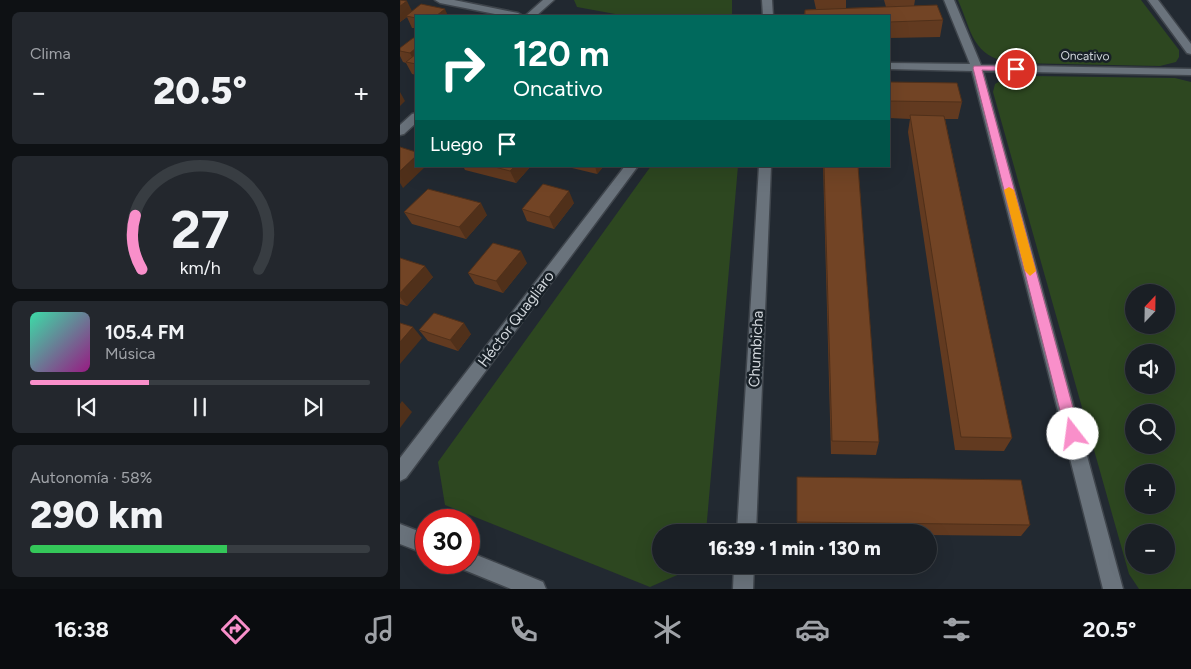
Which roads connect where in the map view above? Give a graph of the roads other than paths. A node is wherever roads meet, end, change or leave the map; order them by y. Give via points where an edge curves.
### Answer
1 (440, 0) edge
2 (549, 0) edge
3 (767, 0) edge
4 (949, 0) edge
5 (1154, 0) edge
6 (513, 15) edge
7 (531, 15) edge
8 (768, 15) edge
9 (1191, 51) edge
10 (890, 66) edge
11 (977, 68) junction
12 (1191, 72) edge
13 (415, 118) edge
14 (400, 131) edge
15 (631, 167) edge
16 (765, 167) edge
17 (400, 472) edge
18 (746, 524) edge
19 (400, 534) edge
20 (415, 540) edge
21 (480, 566) edge
22 (744, 574) edge
23 (536, 589) edge
24 (743, 589) edge
25 (1113, 589) edge

1 - 6 street
2 - 7 street
3 - 8 street
4 - 11 street
5 - 9 street
10 - 11 street, Oncativo
11 - 12 street, Oncativo
11 - 25 street
13 - 14 street
15 - 17 street, Héctor Quagliaro
16 - 18 street, Chumbicha
19 - 20 street
21 - 23 street
22 - 24 street

